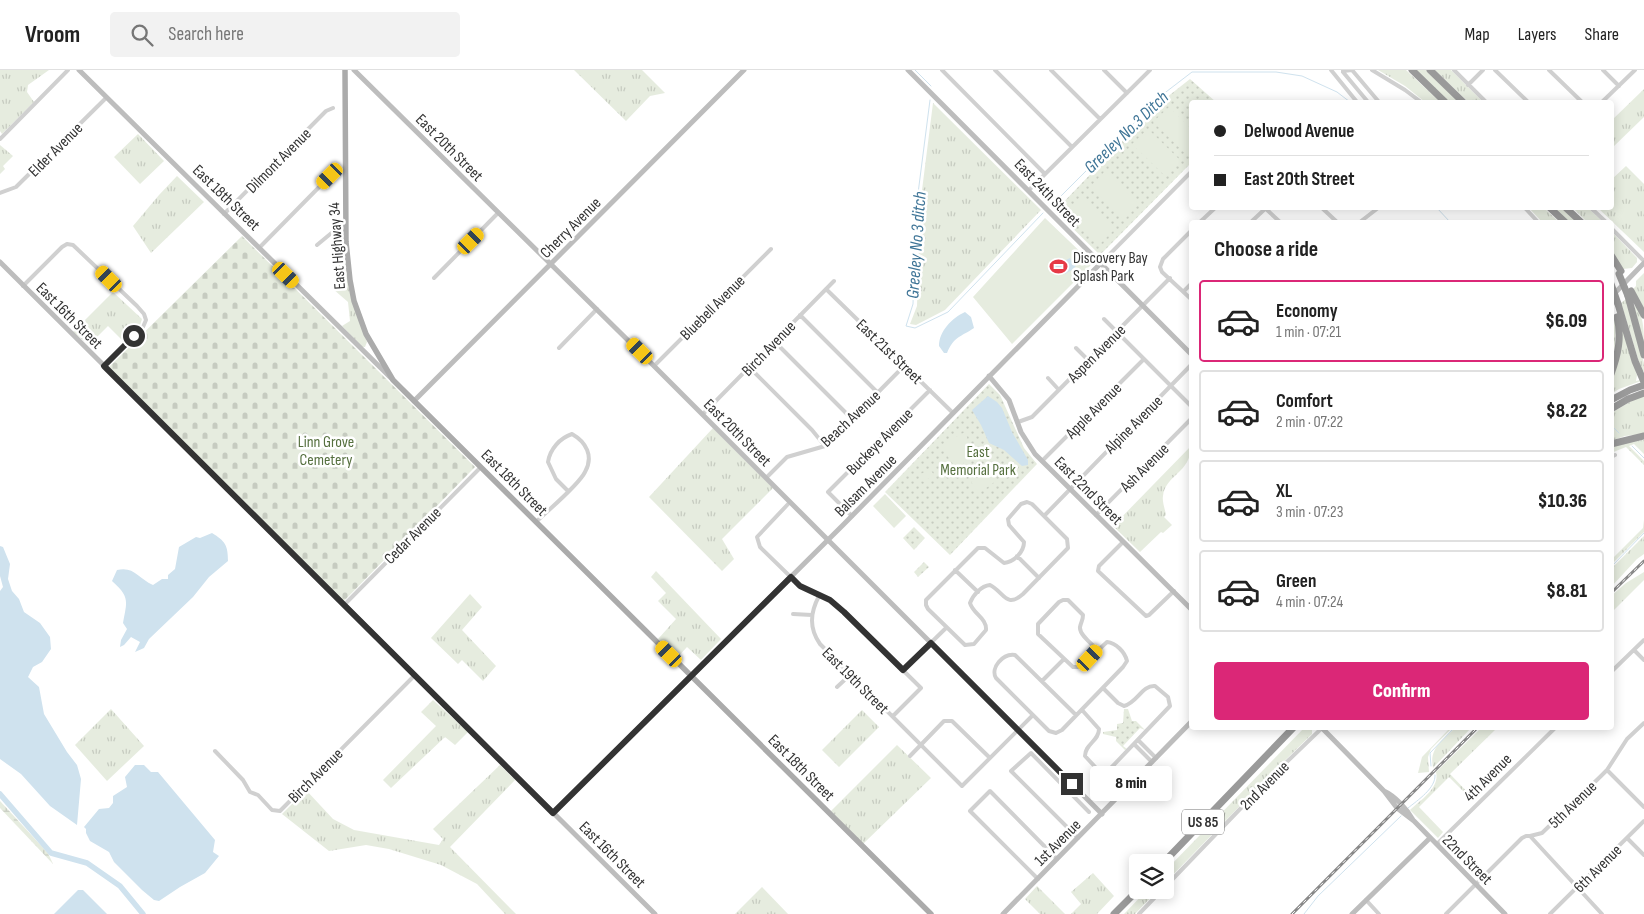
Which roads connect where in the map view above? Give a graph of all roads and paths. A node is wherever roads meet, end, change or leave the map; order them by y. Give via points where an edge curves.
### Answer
1 (68, 70) edge
2 (78, 70) edge
3 (345, 70) edge
4 (354, 70) edge
5 (744, 70) edge
6 (908, 70) edge
7 (942, 70) edge
8 (995, 70) edge
9 (1051, 70) edge
10 (1104, 70) edge
11 (1150, 70) edge
12 (1331, 70) edge
13 (1372, 70) edge
14 (1412, 70) edge
15 (1430, 70) edge
16 (1454, 70) edge
17 (1483, 70) edge
18 (1495, 70) edge
19 (1549, 70) edge
20 (1603, 70) edge
21 (1635, 70) edge
22 (1342, 71) edge
23 (1468, 85) junction
24 (1619, 86) junction
25 (1127, 93) junction
26 (106, 98) junction
27 (1355, 100) edge
28 (1366, 100) edge
29 (1377, 100) edge
30 (1418, 100) edge
31 (1443, 100) edge
32 (1460, 100) edge
33 (1484, 100) edge
34 (1526, 100) edge
35 (1580, 100) edge
36 (1604, 100) edge
37 (333, 108) dead end
38 (1100, 119) junction
39 (0, 139) edge
40 (1072, 147) junction
41 (333, 168) dead end
42 (1045, 174) junction
43 (1189, 174) edge
44 (1029, 190) junction
45 (0, 193) edge
46 (1213, 210) edge
47 (1263, 210) edge
48 (1267, 210) edge
49 (1324, 210) edge
50 (1375, 210) edge
51 (1526, 210) edge
52 (1552, 210) edge
53 (1568, 210) edge
54 (1593, 210) edge
55 (498, 213) junction
56 (224, 214) junction
57 (1202, 220) edge
58 (1253, 220) edge
59 (1278, 220) edge
60 (1335, 220) edge
61 (1363, 220) edge
62 (1536, 220) edge
63 (1563, 220) edge
64 (1579, 220) edge
65 (1604, 220) edge
66 (346, 221) junction
67 (1614, 231) edge
68 (1189, 233) edge
69 (317, 245) dead end
70 (259, 248) junction
71 (771, 249) dead end
72 (0, 262) edge
73 (1614, 262) edge
74 (1644, 262) edge
75 (550, 264) junction
76 (1100, 264) junction
77 (434, 278) dead end
78 (1170, 278) junction
79 (834, 281) dead end
80 (23, 286) junction
81 (1189, 286) edge
82 (826, 289) junction
83 (1184, 292) junction
84 (1630, 293) junction
85 (1614, 294) edge
86 (1614, 294) edge
87 (1189, 297) edge
88 (1614, 298) edge
89 (1617, 305) junction
90 (1143, 306) junction
91 (597, 309) junction
92 (800, 315) junction
93 (1644, 315) edge
94 (1104, 320) dead end
95 (1117, 332) junction
96 (774, 342) junction
97 (372, 345) junction
98 (559, 348) dead end
99 (1076, 348) dead end
100 (364, 352) junction
101 (1189, 352) edge
102 (1644, 355) edge
103 (1144, 359) junction
104 (1088, 360) junction
105 (1614, 364) edge
106 (905, 365) junction
107 (104, 366) junction
108 (654, 366) junction
109 (749, 367) junction
110 (1189, 368) edge
111 (989, 376) junction
112 (1048, 378) dead end
113 (393, 380) junction
114 (1644, 383) edge
115 (1171, 386) junction
116 (930, 390) junction
117 (1059, 390) junction
118 (878, 393) junction
119 (1644, 393) edge
120 (1614, 398) edge
121 (414, 401) junction
122 (1189, 404) edge
123 (1614, 407) edge
124 (953, 413) junction
125 (703, 414) junction
126 (852, 419) junction
127 (1189, 421) edge
128 (1018, 422) junction
129 (1644, 436) edge
130 (1614, 443) edge
131 (825, 446) junction
132 (1042, 461) junction
133 (480, 467) junction
134 (766, 478) junction
135 (1070, 490) junction
136 (568, 491) junction
137 (790, 502) junction
138 (1096, 515) junction
139 (852, 516) junction
140 (1044, 516) junction
141 (536, 522) junction
142 (828, 540) junction
143 (1123, 542) junction
144 (1017, 556) junction
145 (955, 570) junction
146 (1039, 578) junction
147 (793, 579) junction
148 (1174, 591) junction
149 (978, 592) junction
150 (819, 596) junction
151 (344, 604) junction
152 (1189, 607) edge
153 (793, 614) dead end
154 (812, 615) junction
155 (946, 628) junction
156 (1644, 640) edge
157 (931, 643) junction
158 (1098, 650) junction
159 (1634, 650) junction
160 (1064, 659) junction
161 (1644, 660) edge
162 (1614, 669) edge
163 (903, 670) junction
164 (851, 674) junction
165 (415, 676) junction
166 (692, 676) junction
167 (1042, 681) junction
168 (837, 687) dead end
169 (1103, 688) junction
170 (1082, 710) junction
171 (1033, 715) junction
172 (1076, 715) junction
173 (893, 716) junction
174 (1644, 723) edge
175 (1189, 724) edge
176 (1291, 730) edge
177 (1320, 730) edge
178 (1324, 730) edge
179 (1553, 730) edge
180 (1018, 731) junction
181 (1138, 740) junction
182 (1134, 744) junction
183 (921, 745) junction
184 (214, 751) dead end
185 (910, 756) dead end
186 (990, 758) junction
187 (1156, 758) junction
188 (1152, 762) junction
189 (1607, 770) junction
190 (1644, 807) edge
191 (1089, 812) dead end
192 (553, 813) junction
193 (1102, 814) junction
194 (1644, 821) edge
195 (1530, 836) junction
196 (1078, 838) junction
197 (1430, 838) junction
198 (1627, 838) junction
199 (1436, 844) junction
200 (1172, 854) edge
201 (1644, 855) edge
202 (1057, 859) junction
203 (1174, 878) edge
204 (1038, 879) junction
205 (1476, 884) junction
206 (1577, 888) junction
207 (1129, 899) edge
208 (1153, 899) edge
209 (1366, 900) junction
210 (655, 914) edge
211 (931, 914) edge
212 (1002, 914) edge
213 (1114, 914) edge
214 (1139, 914) edge
215 (1352, 914) edge
216 (1379, 914) edge
217 (1446, 914) edge
218 (1505, 914) edge
219 (1550, 914) edge
220 (1602, 914) edge

1 - 39 street
2 - 26 street, East 18th Street
3 - 66 main road, East Highway 34
4 - 55 street, East 20th Street
5 - 75 street, Cherry Avenue
6 - 44 street, East 24th Street
7 - 42 street
8 - 40 street
9 - 38 street
10 - 25 street
11 - 25 street
12 - 27 street
13 - 30 street
14 - 31 highway
15 - 32 highway
16 - 23 street
17 - 23 street
18 - 34 street
19 - 35 street
20 - 24 street
21 - 24 street
22 - 28 street
22 - 29 street via 1352,70
23 - 33 street
24 - 36 street
25 - 38 street
26 - 45 street, Elder Avenue via 16,187
26 - 56 street, East 18th Street
37 - 56 street, Dilmont Avenue via 326,111
38 - 40 street
40 - 42 street
41 - 70 street via 330,176
42 - 44 street
43 - 76 street, Balsam Avenue
44 - 76 street, East 24th Street
46 - 57 street
47 - 58 street
48 - 59 street
49 - 60 street
50 - 61 street
51 - 62 street
52 - 63 highway
53 - 64 highway
54 - 65 street
55 - 75 street, East 20th Street
55 - 77 street
56 - 70 street, East 18th Street
66 - 69 street
66 - 97 main road, East Highway 34 via 350,280 361,321
67 - 74 street
68 - 78 street via 1160,265
70 - 100 street, East 18th Street
71 - 108 street, Bluebell Avenue
72 - 80 street, East 16th Street
73 - 84 highway
74 - 85 street
75 - 91 street, East 20th Street
75 - 121 street, Cherry Avenue
76 - 90 street, East 24th Street
76 - 111 street, Balsam Avenue
78 - 83 street
78 - 90 street, Aspen Avenue
79 - 82 street, Birch Avenue
80 - 107 street, East 16th Street
80 - 107 street via 56,253 67,244 73,245 137,306 146,320 143,327
81 - 83 street
82 - 92 street, Birch Avenue
82 - 106 street, East 21st Street
83 - 87 street
84 - 93 highway
84 - 102 highway
86 - 89 highway, bridge
88 - 89 highway, bridge
89 - 105 highway via 1618,350
89 - 114 highway
90 - 95 street, Aspen Avenue
90 - 101 street, East 24th Street
91 - 98 street
91 - 108 street, East 20th Street
92 - 96 street, Birch Avenue
92 - 118 street
94 - 95 street
95 - 103 street
95 - 104 street, Aspen Avenue
96 - 109 street, Birch Avenue
96 - 126 street
97 - 100 street
97 - 113 main road, East Highway 34
99 - 104 street
100 - 113 street, East 18th Street
103 - 115 street
103 - 132 street, Apple Avenue
104 - 117 street, Aspen Avenue
106 - 116 street, East 21st Street
106 - 118 street, Beach Avenue
107 - 151 street, East 16th Street
108 - 125 street, East 20th Street
109 - 125 street, Birch Avenue
109 - 131 street
110 - 115 street, Alpine Avenue
111 - 124 street, Balsam Avenue
111 - 128 street, East 22nd Street via 1006,396
112 - 117 street
113 - 121 main road, East 18th Street
114 - 120 highway
115 - 122 street
115 - 135 street, Alpine Avenue
116 - 124 street, East 21st Street
116 - 139 street, Buckeye Avenue via 828,492
117 - 128 street, Aspen Avenue via 1032,417
118 - 126 street, Beach Avenue
119 - 123 highway
121 - 133 main road, East 18th Street
124 - 139 street, Balsam Avenue
125 - 134 street, East 20th Street
126 - 131 street, Beach Avenue
127 - 138 street, Ash Avenue
128 - 132 street, East 22nd Street via 1026,441
129 - 130 highway
131 - 134 street, Beach Avenue via 786,457
132 - 135 street, East 22nd Street
133 - 141 main road, East 18th Street
133 - 151 street, Cedar Avenue
134 - 137 street, East 20th Street
135 - 138 street, East 22nd Street
135 - 140 street, Alpine Avenue
136 - 136 street via 586,472 588,459 587,448 572,434 565,436 553,449 548,462 556,479
136 - 141 street
137 - 142 street, East 20th Street
137 - 147 street via 757,540 760,547
138 - 143 street, East 22nd Street
139 - 142 street, Balsam Avenue
140 - 144 street via 1027,502 1009,516 1009,525 1024,542
140 - 146 street via 1069,545
141 - 166 main road, East 18th Street
142 - 147 street, Balsam Avenue
142 - 157 street, East 20th Street
143 - 148 street, East 22nd Street
143 - 148 street via 1097,569 1143,615 1147,616
144 - 145 street via 1004,563 987,549 979,547
144 - 146 street
145 - 149 street
145 - 155 street via 926,602 928,609
146 - 149 street via 1014,601 990,585
147 - 150 street
147 - 166 street, Balsam Avenue
148 - 152 street, East 22nd Street
149 - 155 street via 970,603 986,623 985,633 968,646
150 - 154 street
150 - 163 street via 830,600 844,612
151 - 165 street, East 16th Street
153 - 154 street
154 - 164 street, East 19th Street via 817,639
155 - 157 street
156 - 159 street
157 - 163 street
157 - 180 street, East 20th Street
158 - 160 street via 1079,667 1073,667
158 - 160 street via 1081,632 1082,612 1070,601 1063,600 1038,623 1037,630
158 - 169 street via 1107,642 1113,643 1127,661
159 - 161 street
159 - 162 street
160 - 167 street
163 - 173 street via 921,688
164 - 168 street
164 - 173 street, East 19th Street
165 - 184 street, Birch Avenue via 280,811 272,810 258,795 250,792 243,780
165 - 192 street, East 16th Street
166 - 192 street, Balsam Avenue
166 - 211 main road, East 18th Street
167 - 171 street via 1013,655 1005,657 994,671 996,678
167 - 172 street
169 - 170 street
169 - 181 street via 1124,706 1150,686 1159,688 1168,697 1169,709
170 - 172 street
170 - 182 street via 1099,729 1099,736 1085,754 1098,770 1108,771
171 - 172 street via 1049,731 1056,733
171 - 180 street
173 - 183 street, East 19th Street
174 - 189 street, 5th Avenue via 1627,739
175 - 187 street, 1st Avenue
176 - 200 highway, US 85
177 - 203 street, 2nd Avenue
178 - 197 street, 22nd Street via 1397,808
179 - 199 street, 4th Avenue
180 - 186 street
180 - 193 street, East 20th Street
181 - 182 street
181 - 187 street
182 - 188 street
183 - 185 street
183 - 186 street via 948,720
183 - 186 street, East 19th Street via 962,786
187 - 188 street, 1st Avenue
188 - 193 street, 1st Avenue
189 - 190 street
189 - 195 street, 5th Avenue via 1542,832
191 - 196 street via 1030,753 1011,772
192 - 210 street, East 16th Street
193 - 196 street, 1st Avenue
194 - 198 street, 6th Avenue
195 - 205 street, 5th Avenue via 1522,838
195 - 206 street
196 - 202 street, 1st Avenue
197 - 199 street, 22nd Street
197 - 209 street
198 - 201 street
198 - 206 street, 6th Avenue
199 - 205 street, 22nd Street
202 - 204 street, 1st Avenue
202 - 204 street via 990,791 970,811
204 - 212 street, 1st Avenue
205 - 217 street, 5th Avenue
205 - 218 street, 22nd Street
206 - 219 street, 6th Avenue
206 - 220 street
207 - 213 highway
208 - 214 street
209 - 215 street
209 - 216 street

